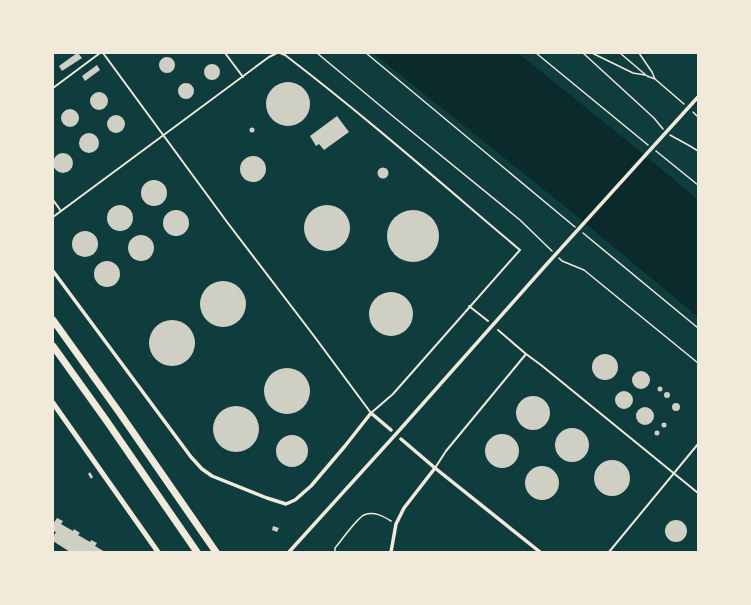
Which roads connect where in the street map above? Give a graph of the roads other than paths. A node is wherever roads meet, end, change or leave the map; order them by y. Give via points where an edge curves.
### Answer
1 (101, 53) edge
2 (225, 53) edge
3 (277, 53) edge
4 (280, 53) edge
5 (243, 77) junction
6 (53, 88) edge
7 (698, 97) edge
8 (164, 136) junction
9 (53, 200) edge
10 (61, 211) junction
11 (53, 217) edge
12 (53, 271) edge
13 (470, 306) junction
14 (53, 320) edge
15 (488, 321) dead end
16 (498, 330) dead end
17 (53, 346) edge
18 (526, 354) junction
19 (53, 403) edge
20 (371, 413) junction
21 (391, 430) dead end
22 (401, 439) dead end
23 (698, 444) edge
24 (435, 468) junction
25 (674, 473) junction
26 (698, 493) edge
27 (158, 552) edge
28 (197, 552) edge
29 (216, 552) edge
30 (289, 552) edge
31 (391, 552) edge
32 (540, 552) edge
33 (610, 552) edge

1 - 6 lane
1 - 8 lane
2 - 5 lane
3 - 5 lane
4 - 13 lane via 410,156 520,250
5 - 8 lane
7 - 30 street
8 - 10 lane
8 - 20 lane
9 - 10 lane
10 - 11 lane
12 - 20 street via 191,457 202,470 212,476 286,504 295,500 311,486
13 - 15 lane
13 - 20 lane via 393,394
14 - 29 highway
16 - 18 lane
17 - 28 highway
18 - 24 lane via 446,451
18 - 25 lane
19 - 27 main road
20 - 21 street
22 - 24 street
23 - 25 lane
24 - 31 street via 404,508 396,524
24 - 32 street
25 - 26 lane
25 - 33 lane

